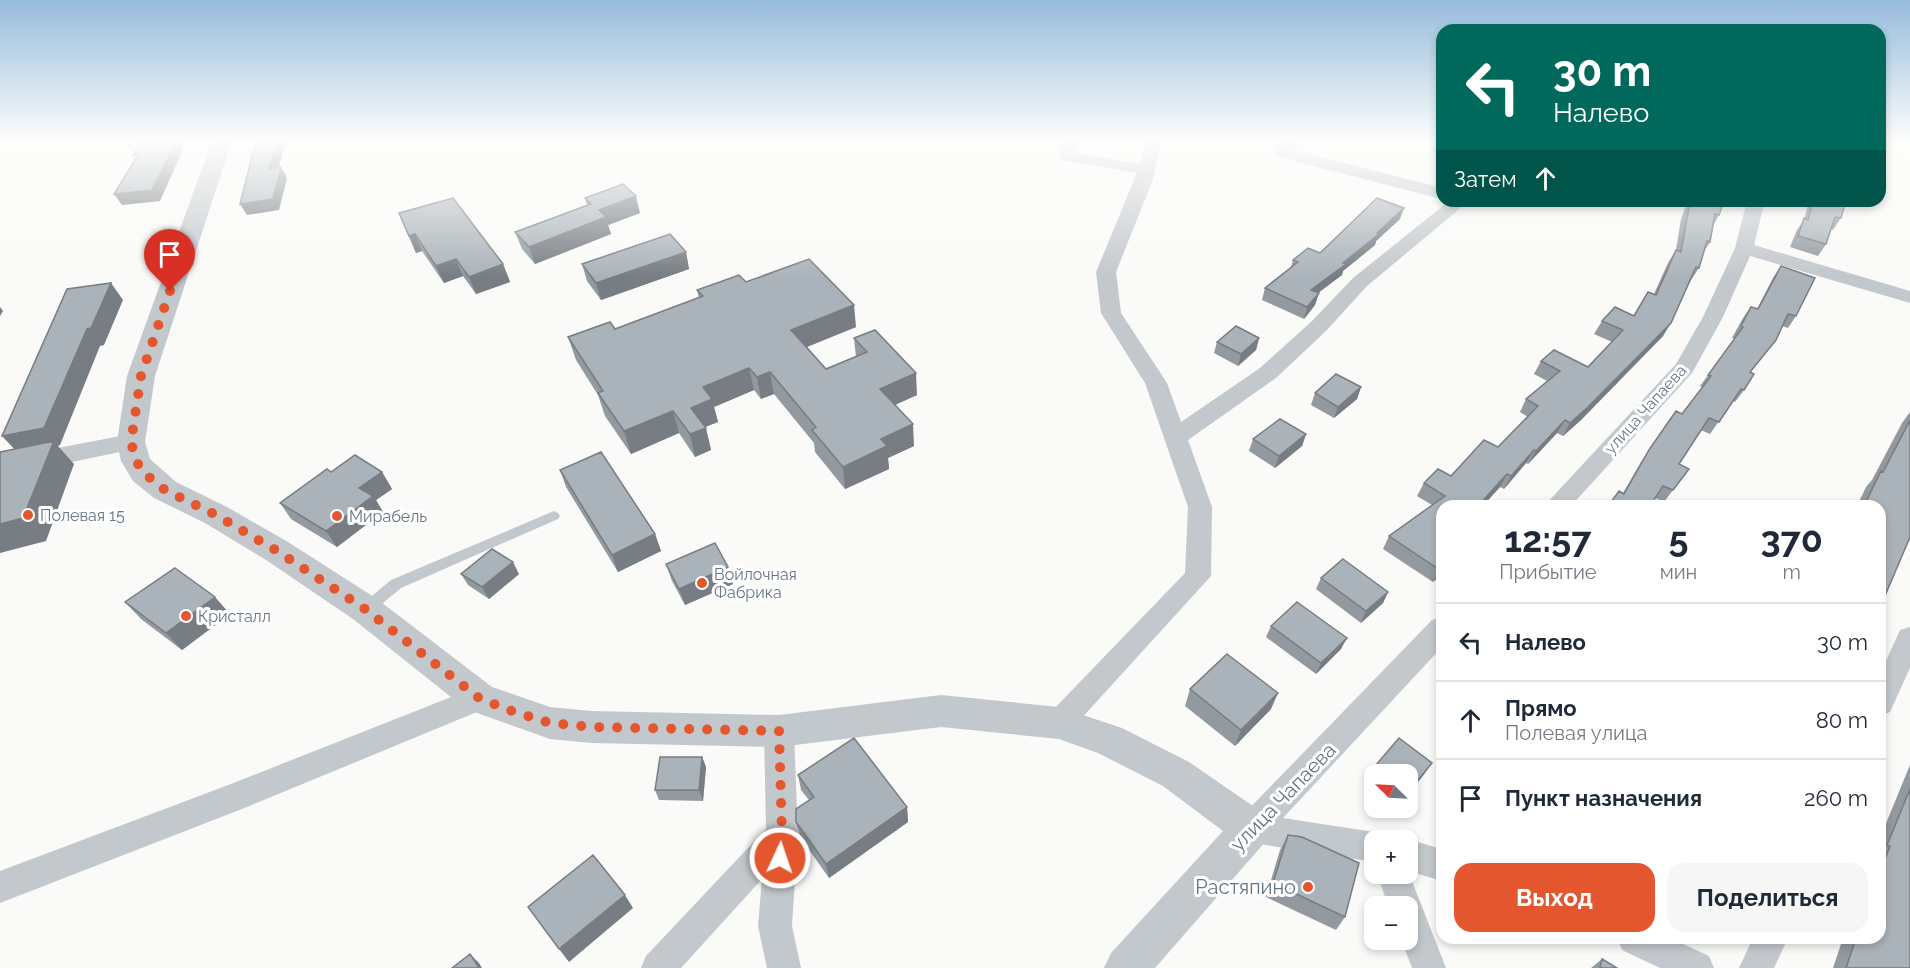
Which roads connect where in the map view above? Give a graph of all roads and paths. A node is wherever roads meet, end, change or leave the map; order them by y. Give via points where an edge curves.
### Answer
1 (206, 186) edge
2 (1140, 186) edge
3 (1409, 186) edge
4 (1436, 193) edge
5 (1453, 207) edge
6 (1754, 207) edge
7 (1744, 248) junction
8 (1910, 297) edge
9 (1175, 437) junction
10 (131, 442) junction
11 (0, 468) edge
12 (1562, 500) edge
13 (554, 516) dead end
14 (365, 609) junction
15 (1436, 634) edge
16 (1910, 638) edge
17 (1886, 690) edge
18 (479, 698) junction
19 (1059, 723) junction
20 (779, 731) junction
21 (1252, 828) junction
22 (782, 835) junction
23 (1364, 845) edge
24 (1418, 858) edge
25 (1436, 863) edge
26 (0, 887) edge
27 (1418, 940) edge
28 (1647, 944) edge
29 (1768, 944) edge
30 (658, 968) edge
31 (784, 968) edge
32 (1126, 968) edge
33 (1429, 968) edge
34 (1697, 968) edge
35 (1756, 968) edge

1 - 10 street via 141,376
2 - 9 street via 1106,272 1111,313 1156,383
3 - 4 street
5 - 9 street via 1360,282 1268,373
6 - 7 street, улица Чапаева
7 - 8 street
7 - 12 street, улица Чапаева via 1713,317 1684,368
9 - 19 street via 1200,507 1198,576
10 - 11 street
10 - 14 street via 144,473 165,490 277,551
13 - 14 lane via 396,584
14 - 18 street
15 - 21 street, улица Чапаева
16 - 17 street
18 - 20 street via 550,723
18 - 26 street
19 - 20 street via 941,711
19 - 21 street via 1109,740 1176,774
20 - 22 street
21 - 23 street
21 - 32 street, улица Чапаева
22 - 30 street
22 - 31 street via 775,926
24 - 25 street
27 - 33 street
28 - 34 street
29 - 35 street

